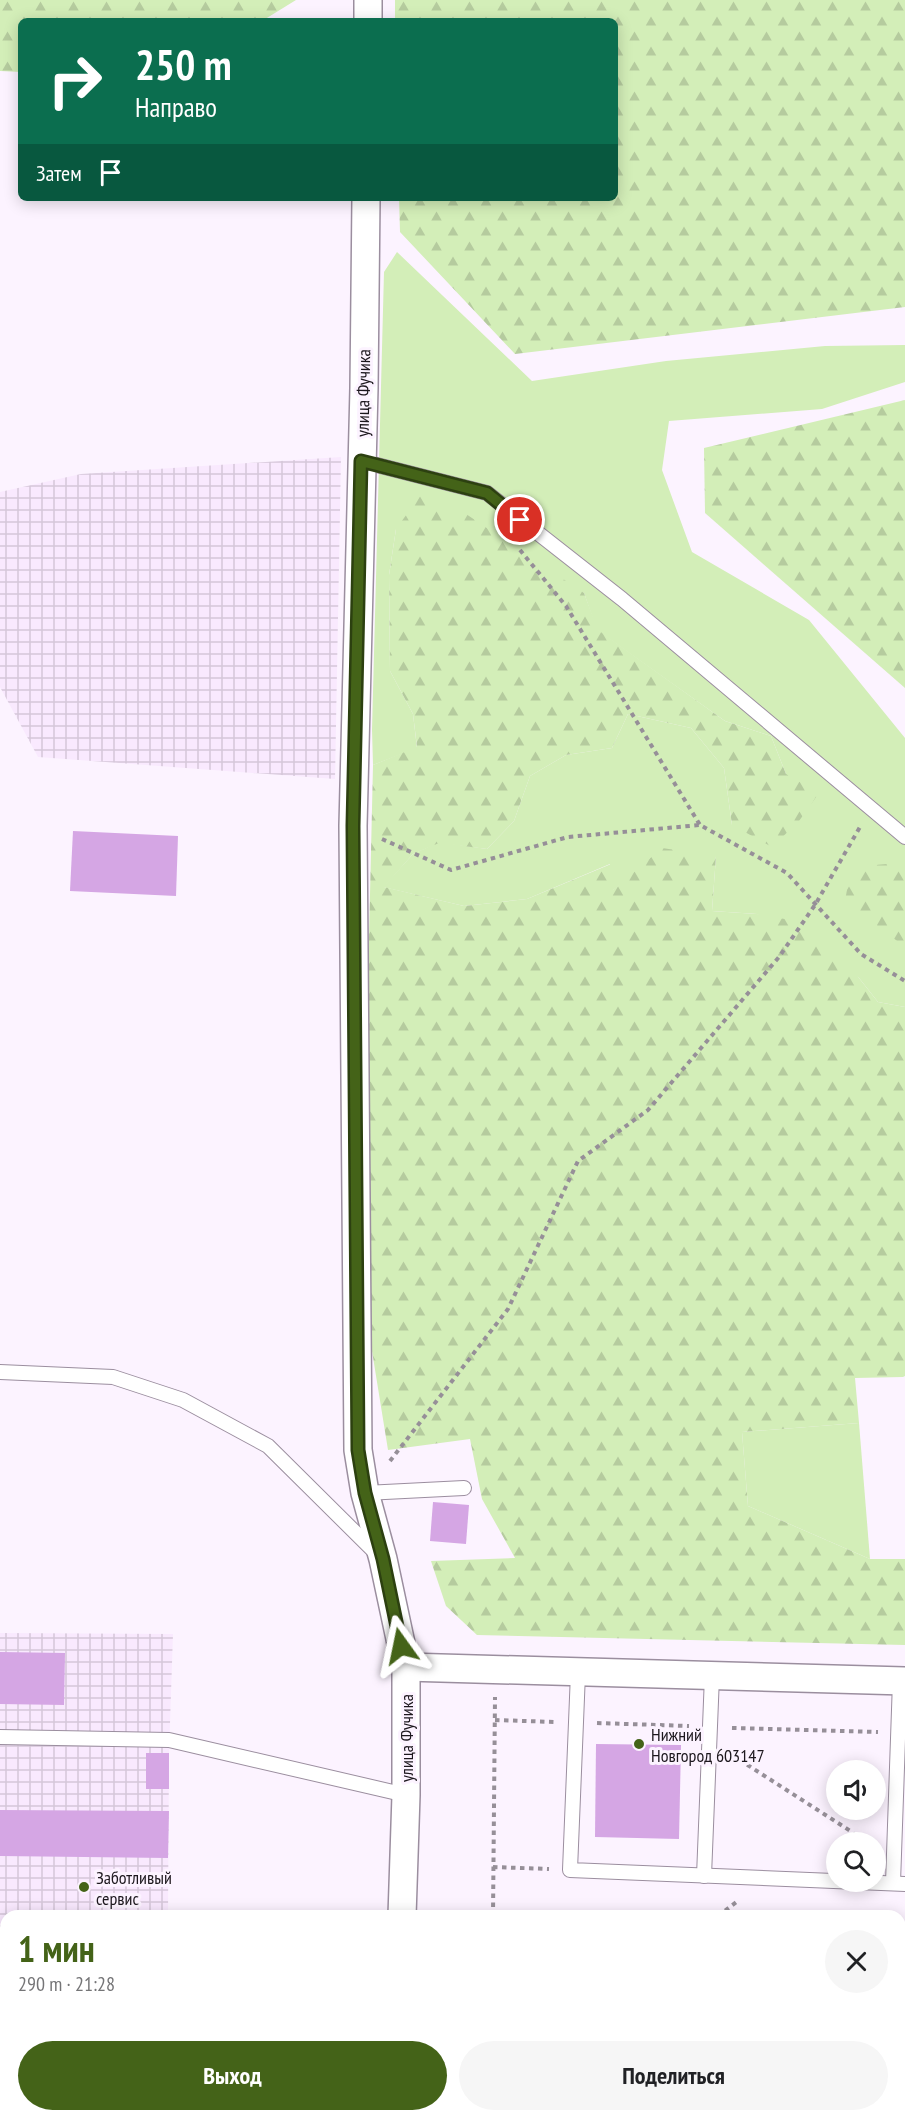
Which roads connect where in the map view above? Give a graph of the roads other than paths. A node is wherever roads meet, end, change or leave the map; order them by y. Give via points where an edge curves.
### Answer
1 (368, 0) edge
2 (368, 18) edge
3 (366, 201) edge
4 (361, 461) junction
5 (905, 837) edge
6 (0, 1372) edge
7 (464, 1488) dead end
8 (365, 1493) junction
9 (383, 1559) junction
10 (406, 1667) junction
11 (578, 1673) junction
12 (711, 1676) junction
13 (903, 1681) edge
14 (0, 1737) edge
15 (406, 1794) junction
16 (704, 1876) junction
17 (899, 1884) edge
18 (402, 1910) edge

1 - 2 street
3 - 4 street, улица Фучика
4 - 5 lane via 487,493 622,599
4 - 8 street, улица Фучика via 353,826 358,1450
6 - 9 lane via 113,1377 183,1400 268,1446
7 - 8 lane
8 - 9 street, улица Фучика
9 - 10 street, улица Фучика
10 - 11 street
10 - 15 street, улица Фучика
11 - 12 street
11 - 16 lane via 570,1870
12 - 13 street
12 - 16 lane
13 - 17 lane
14 - 15 lane via 169,1740
15 - 18 street, улица Фучика
16 - 17 lane

